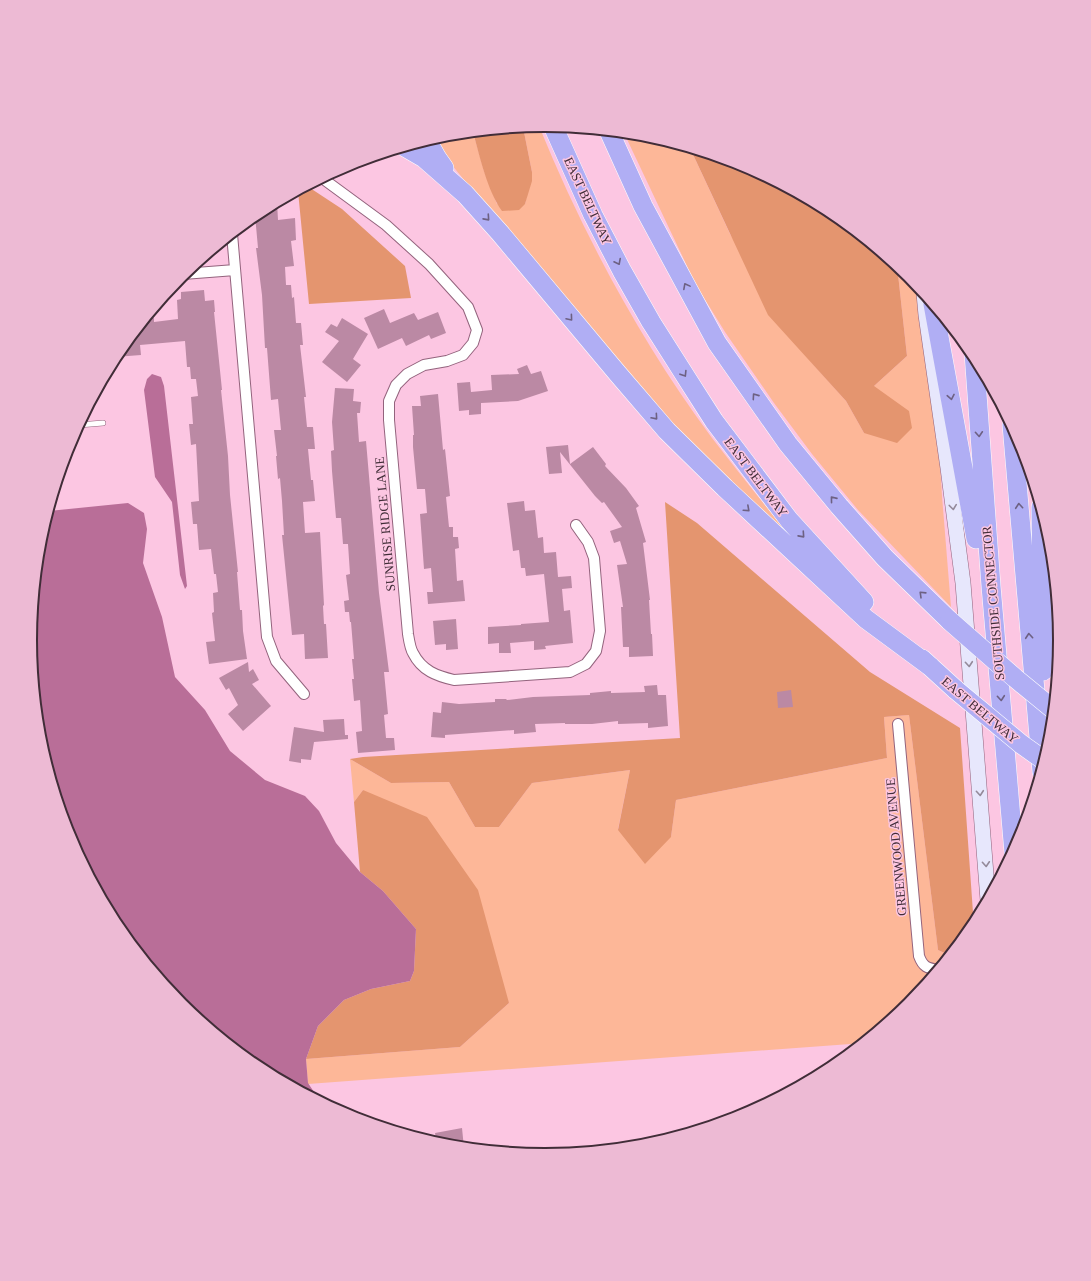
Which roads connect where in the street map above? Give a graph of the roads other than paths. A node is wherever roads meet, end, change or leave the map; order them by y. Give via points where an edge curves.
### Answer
1 (556, 132) edge
2 (611, 136) edge
3 (430, 146) edge
4 (411, 150) edge
5 (327, 182) edge
6 (465, 194) junction
7 (232, 240) edge
8 (235, 270) junction
9 (194, 273) edge
10 (925, 302) edge
11 (935, 313) edge
12 (975, 369) edge
13 (103, 423) dead end
14 (85, 424) edge
15 (1014, 443) edge
16 (576, 525) dead end
17 (1041, 529) edge
18 (991, 586) junction
19 (930, 667) junction
20 (304, 694) dead end
21 (1050, 707) edge
22 (898, 724) dead end
23 (1044, 741) edge
24 (1041, 756) edge
25 (1040, 758) edge
26 (1013, 840) edge
27 (987, 892) edge
28 (934, 969) edge

1 -> 19 highway, EAST BELTWAY via 622,271 714,421 789,520 869,607
21 -> 2 highway, bridge via 950,621 885,558 788,444 717,343 643,206
3 - 6 highway via 436,158
4 - 6 highway via 424,158
5 - 16 street, SUNRISE RIDGE LANE via 386,225 429,264 468,307 477,330 473,343 463,356 424,364 407,374 396,385 389,401 408,634 412,653 424,668 436,676 454,680 570,672 586,664 596,650 600,631 594,558 588,542
6 -> 19 highway via 667,431 866,619
7 - 8 street
8 - 9 street
8 - 20 street via 267,637 276,662
10 -> 27 street via 962,583
11 -> 18 highway via 978,546
12 -> 18 highway, SOUTHSIDE CONNECTOR
13 - 14 lane
24 -> 15 highway
17 - 23 highway
18 -> 26 highway, SOUTHSIDE CONNECTOR
19 - 25 highway, EAST BELTWAY, bridge
22 - 28 street, GREENWOOD AVENUE via 919,956 925,966

